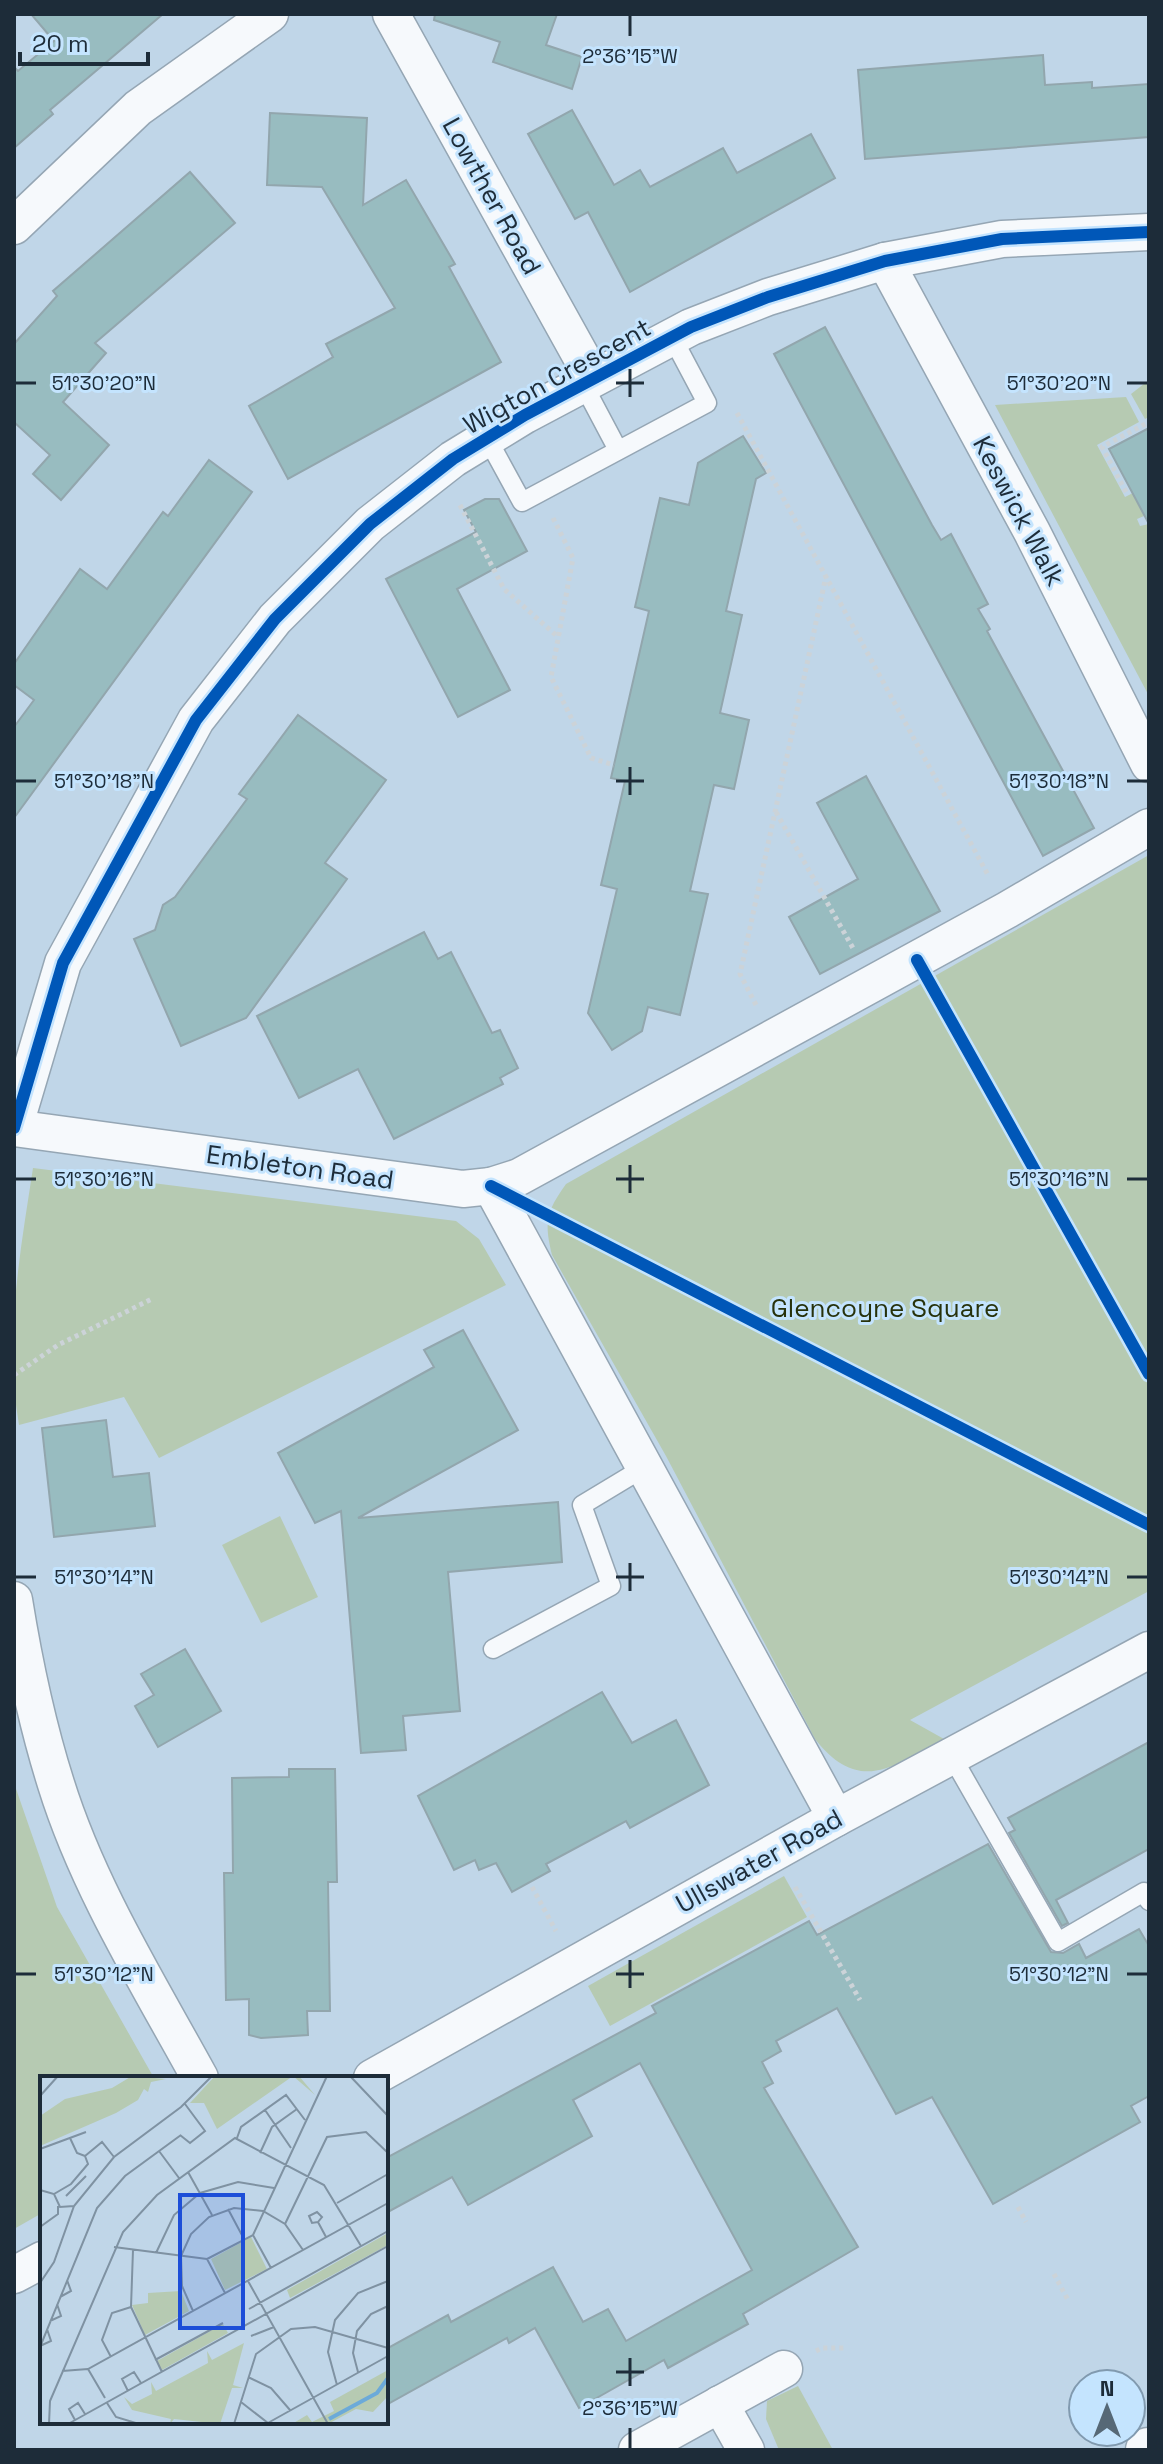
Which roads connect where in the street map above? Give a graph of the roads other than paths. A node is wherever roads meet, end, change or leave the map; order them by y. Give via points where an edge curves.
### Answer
1 (270, 14) edge
2 (391, 14) edge
3 (14, 226) edge
4 (1149, 232) edge
5 (885, 261) junction
6 (672, 337) junction
7 (588, 381) junction
8 (487, 438) junction
9 (618, 450) junction
10 (1149, 764) edge
11 (1149, 827) edge
12 (14, 1128) edge
13 (491, 1186) junction
14 (645, 1467) junction
15 (14, 1600) edge
16 (493, 1649) dead end
17 (1149, 1650) edge
18 (951, 1755) junction
19 (836, 1818) junction
20 (1149, 1901) edge
21 (199, 2076) edge
22 (376, 2076) edge
23 (40, 2261) edge
24 (14, 2275) edge
25 (784, 2369) dead end
26 (720, 2404) junction
27 (1149, 2431) edge
28 (637, 2450) edge
29 (746, 2450) edge
30 (1140, 2450) edge

1 - 3 street via 138,108
2 - 7 street, Lowther Road
4 - 5 street, Wigton Crescent via 1002,239
5 - 6 street, Wigton Crescent via 768,297
5 - 10 street, Keswick Walk via 1032,532
6 - 7 street, Wigton Crescent
6 - 9 lane via 707,403
7 - 8 street, Wigton Crescent
7 - 9 lane
8 - 9 lane via 522,502
8 - 12 street, Wigton Crescent via 370,524 275,619 196,720 63,963
11 - 13 street via 917,960 519,1177
12 - 13 street, Embleton Road via 463,1189
13 - 14 street
14 - 16 lane via 582,1505 611,1586
14 - 19 street
15 - 21 street via 26,1673 56,1786 106,1904
17 - 18 street, Ullswater Road
18 - 19 street, Ullswater Road
18 - 20 lane via 1058,1942 1144,1892
19 - 22 street, Ullswater Road
23 - 24 street
25 - 26 street
26 - 28 street
26 - 29 street
27 - 30 lane

